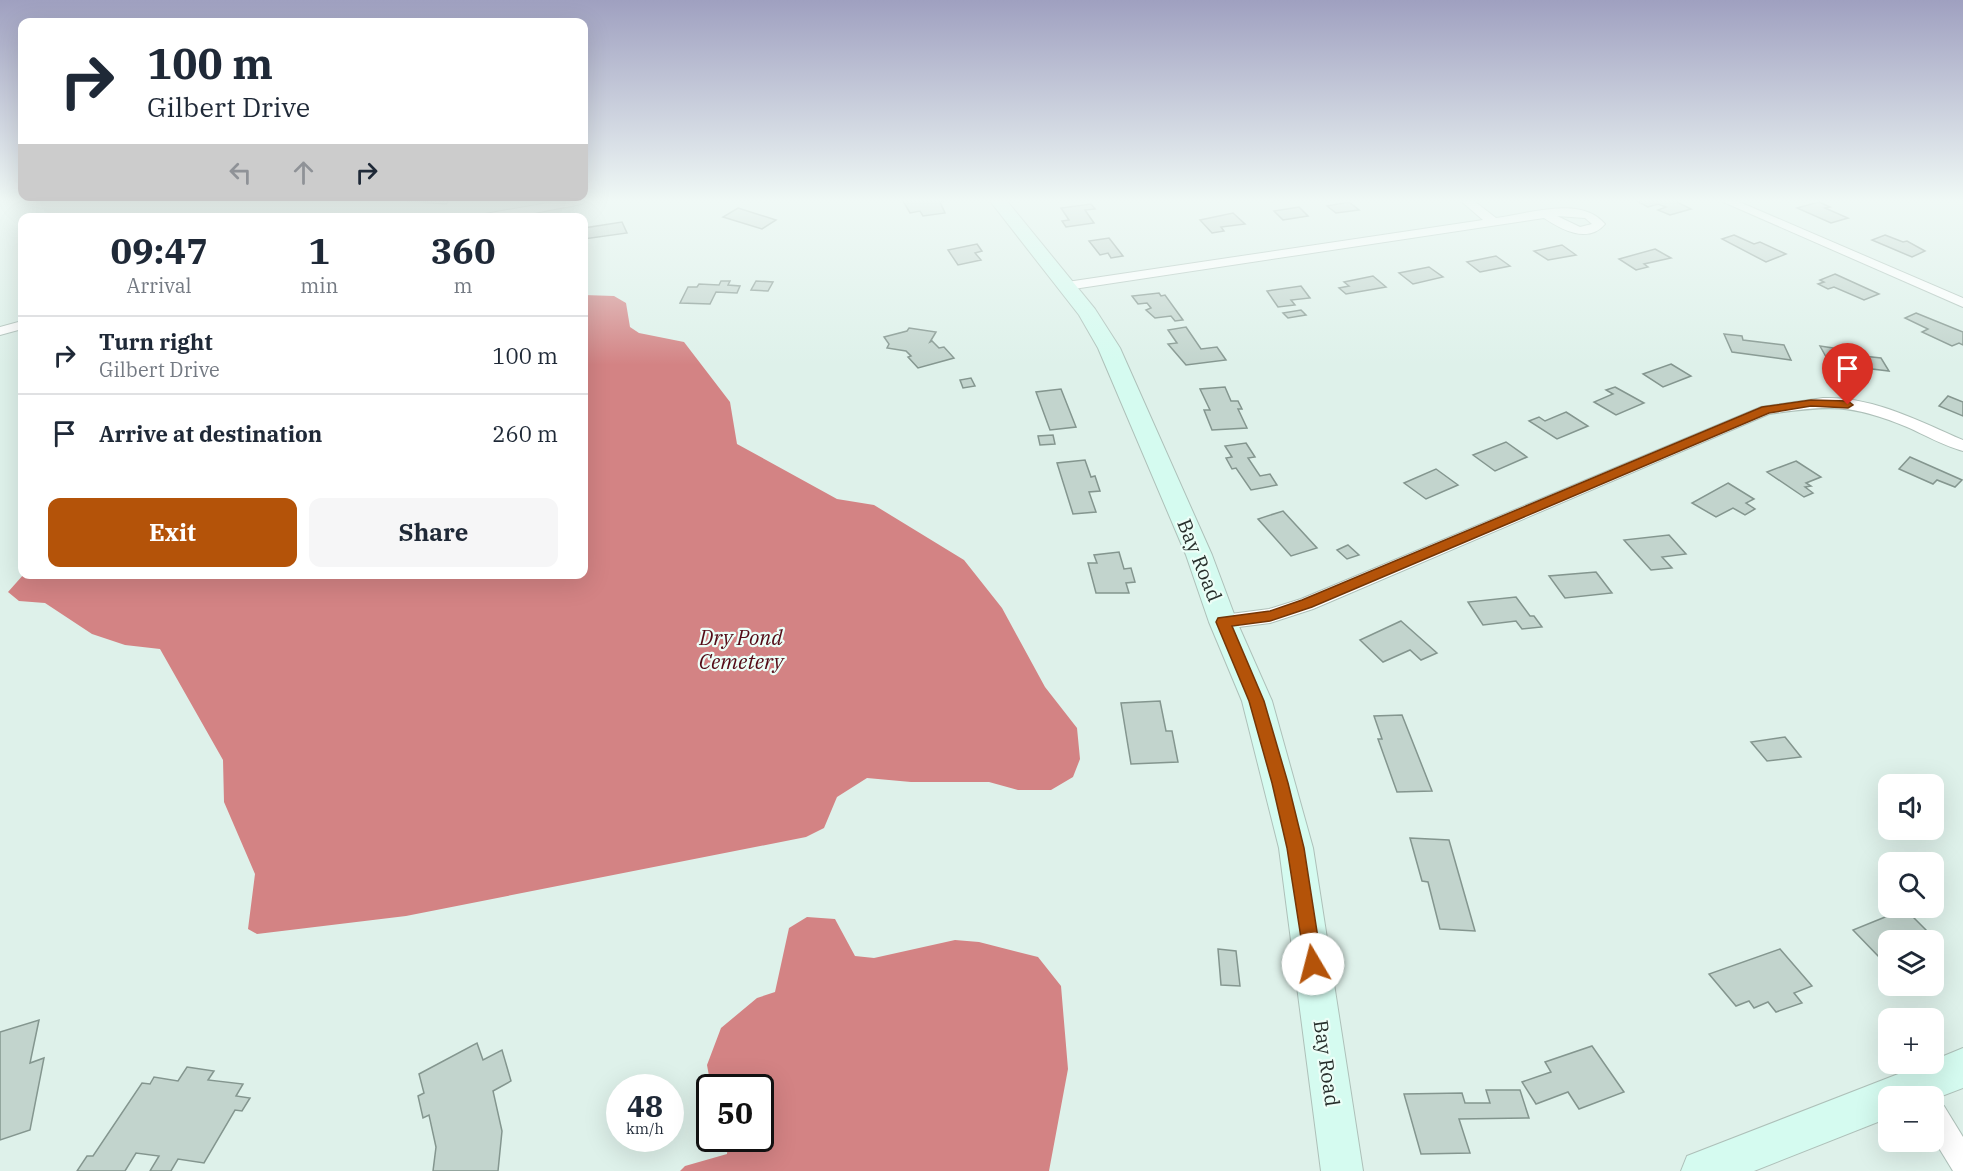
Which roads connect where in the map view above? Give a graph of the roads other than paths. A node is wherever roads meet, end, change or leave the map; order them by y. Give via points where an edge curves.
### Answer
1 (1042, 256) edge
2 (1269, 256) edge
3 (1853, 256) edge
4 (1067, 286) junction
5 (1963, 303) edge
6 (18, 327) edge
7 (0, 331) edge
8 (1963, 446) edge
9 (1223, 622) junction
10 (1963, 1068) edge
11 (1932, 1086) edge
12 (1878, 1110) edge
13 (1944, 1139) edge
14 (1963, 1162) edge
15 (1342, 1171) edge
16 (1702, 1171) edge

1 - 4 main road, Bay Road
2 - 4 street
3 - 5 street
4 - 9 main road, Bay Road via 1095,324 1126,383 1208,577
6 - 7 street
8 - 9 street via 1863,407 1832,402 1766,410 1307,604 1270,616
9 - 15 main road, Bay Road via 1257,701 1296,848
10 - 11 main road
12 - 16 main road
13 - 14 street

